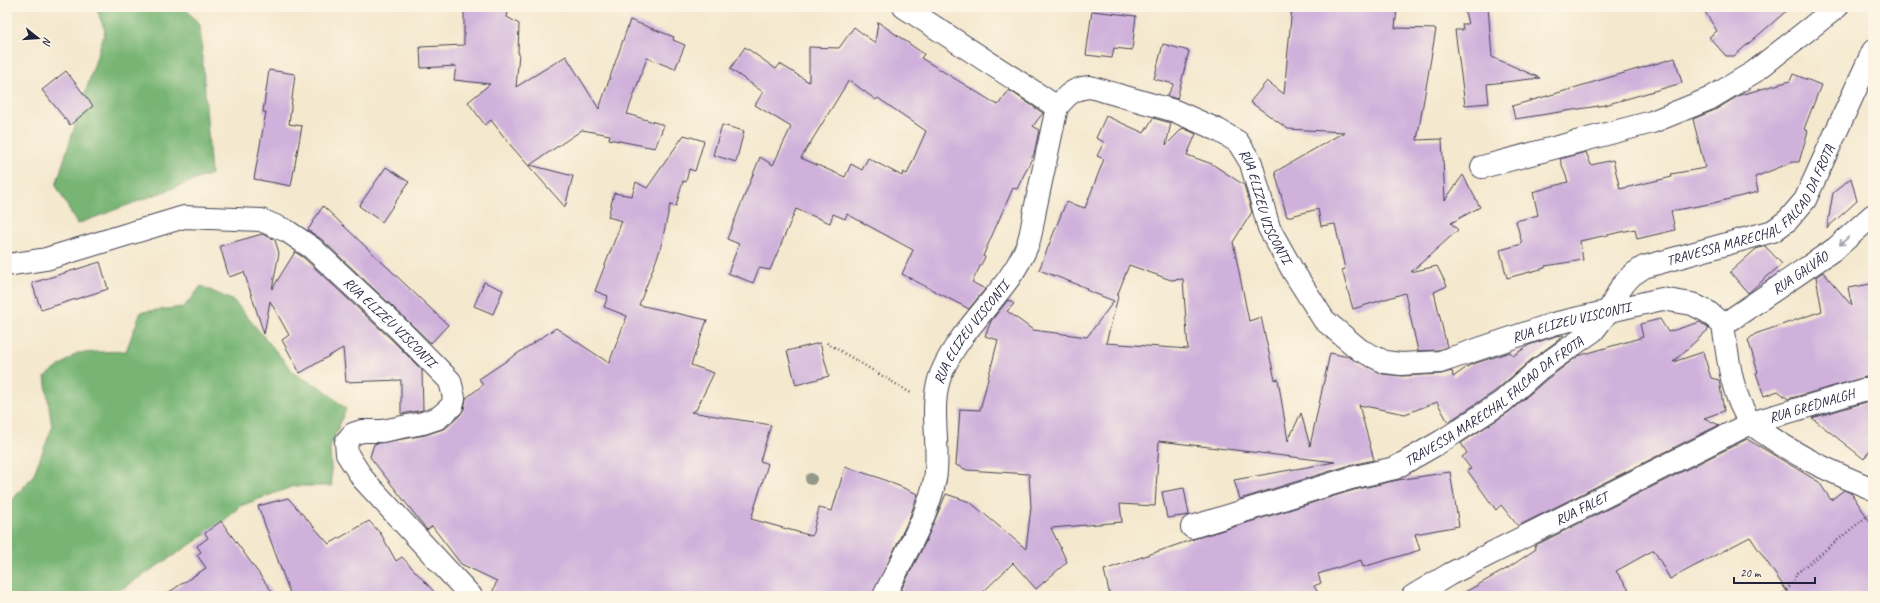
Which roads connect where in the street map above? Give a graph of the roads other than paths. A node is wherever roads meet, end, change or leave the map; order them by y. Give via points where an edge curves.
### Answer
1 (904, 7) edge
2 (1837, 7) edge
3 (1873, 51) edge
4 (1057, 107) junction
5 (1482, 167) dead end
6 (1873, 215) edge
7 (7, 265) edge
8 (1608, 312) junction
9 (1723, 326) junction
10 (1873, 388) edge
11 (1751, 423) junction
12 (1873, 489) edge
13 (1192, 526) dead end
14 (471, 596) edge
15 (884, 596) edge
16 (1413, 596) edge

1 - 4 street
2 - 5 street via 1754,72 1709,99 1652,122
3 - 8 street, TRAVESSA MARECHAL FALCAO DA FROTA via 1805,200 1788,220 1773,230 1644,267 1621,287
4 - 8 street, RUA ELIZEU VISCONTI via 1066,95 1079,88 1090,87 1175,111 1238,142 1251,163 1269,228 1324,320 1360,350 1385,362 1440,362 1553,324
4 - 15 street, RUA ELIZEU VISCONTI via 1027,246 1004,285 954,348 941,375 936,407 935,479 925,511
6 -> 9 street, RUA GALVÃO via 1836,248
7 - 14 street, RUA ELIZEU VISCONTI via 46,259 184,217 261,220 287,231 312,248 450,381 454,398 452,406 438,418 382,431 358,432 346,442 347,454 363,478
8 - 9 street, RUA ELIZEU VISCONTI via 1662,298 1692,304 1708,312
8 - 13 street, TRAVESSA MARECHAL FALCAO DA FROTA via 1593,331 1539,369 1502,402 1395,468 1351,478
9 - 11 street via 1738,397
10 - 11 street, RUA GREDNALGH
11 - 12 street via 1816,466
11 - 16 street, RUA FALET via 1450,574

